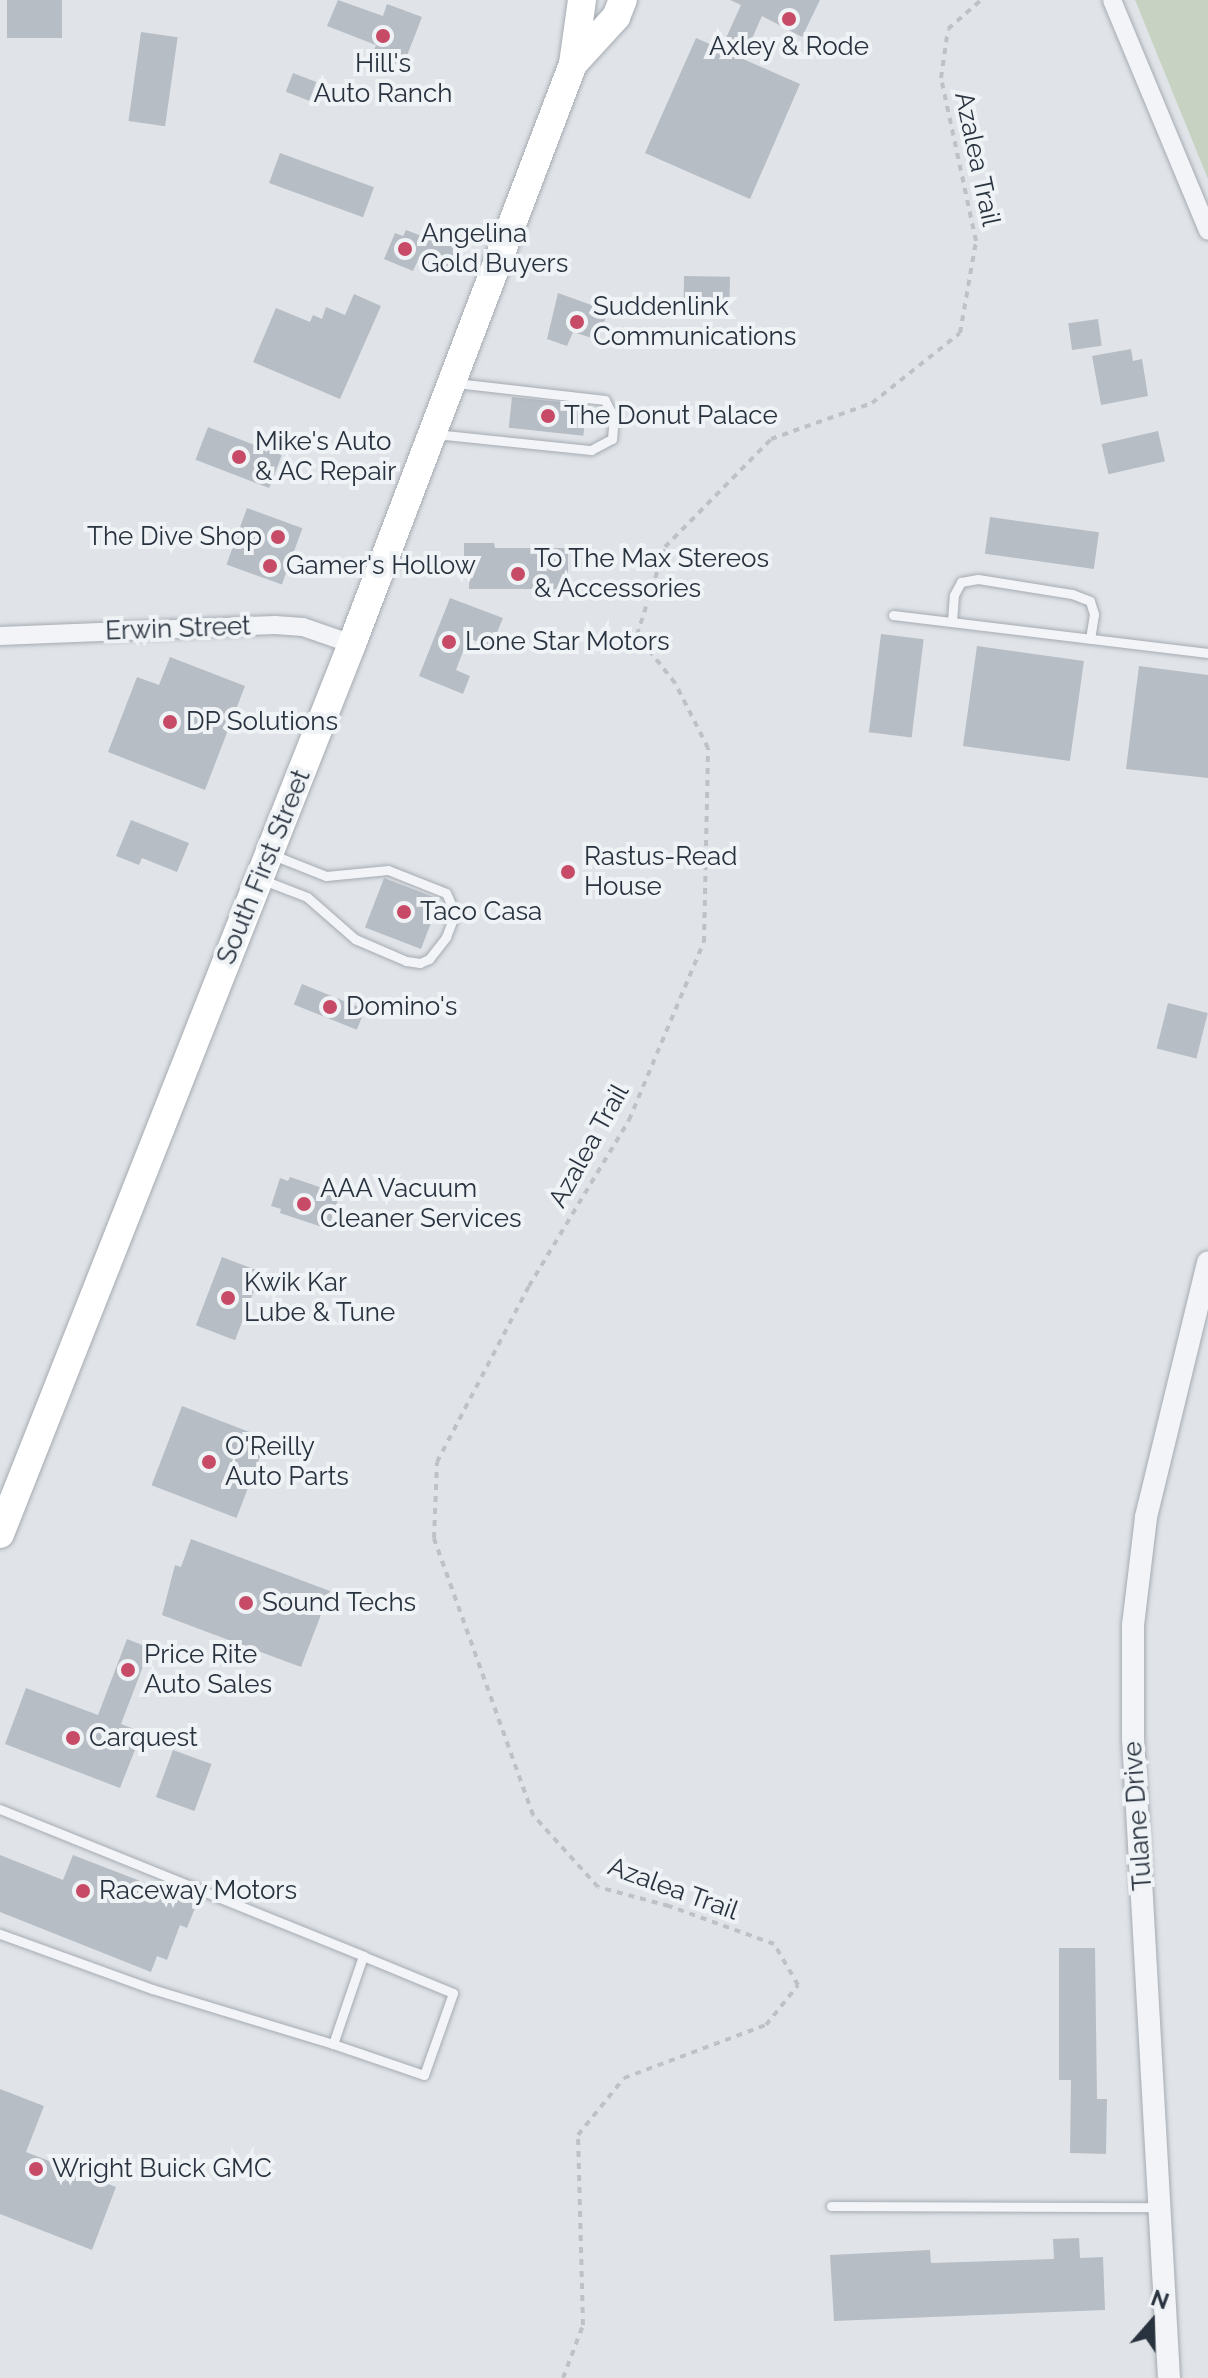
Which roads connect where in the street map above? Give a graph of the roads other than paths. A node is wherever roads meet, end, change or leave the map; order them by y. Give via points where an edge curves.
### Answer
1 (582, 0) edge
2 (623, 0) edge
3 (1112, 0) edge
4 (573, 64) junction
5 (1208, 231) edge
6 (451, 382) junction
7 (431, 434) junction
8 (893, 615) dead end
9 (952, 622) junction
10 (0, 636) edge
11 (1090, 639) junction
12 (352, 644) junction
13 (1208, 653) edge
14 (264, 866) junction
15 (1208, 1262) edge
16 (0, 1534) edge
17 (0, 1809) edge
18 (0, 1934) edge
19 (363, 1956) junction
20 (333, 2044) junction
21 (831, 2206) dead end
22 (1161, 2207) junction
23 (1169, 2378) edge

1 - 4 main road, South First Street
2 - 4 main road, South First Street via 616,17
3 - 5 street
4 - 6 main road, South First Street
6 - 7 main road, South First Street
6 - 7 lane via 605,400 614,418 612,439 591,450
7 - 12 main road, South First Street
8 - 9 lane
9 - 11 lane
9 - 11 lane via 961,582 978,579 1090,601
10 - 12 street, Erwin Street via 275,625 303,627
11 - 13 lane
12 - 14 main road, South First Street
14 - 14 lane via 355,939 406,961 429,959 455,913 446,893 388,870 326,876
14 - 16 main road, South First Street
15 - 22 street, Tulane Drive via 1146,1517 1133,1625 1133,1739
17 - 19 lane
18 - 20 lane via 152,1989
19 - 20 lane
19 - 20 lane via 453,1993 424,2075
21 - 22 lane
22 - 23 street, Tulane Drive

